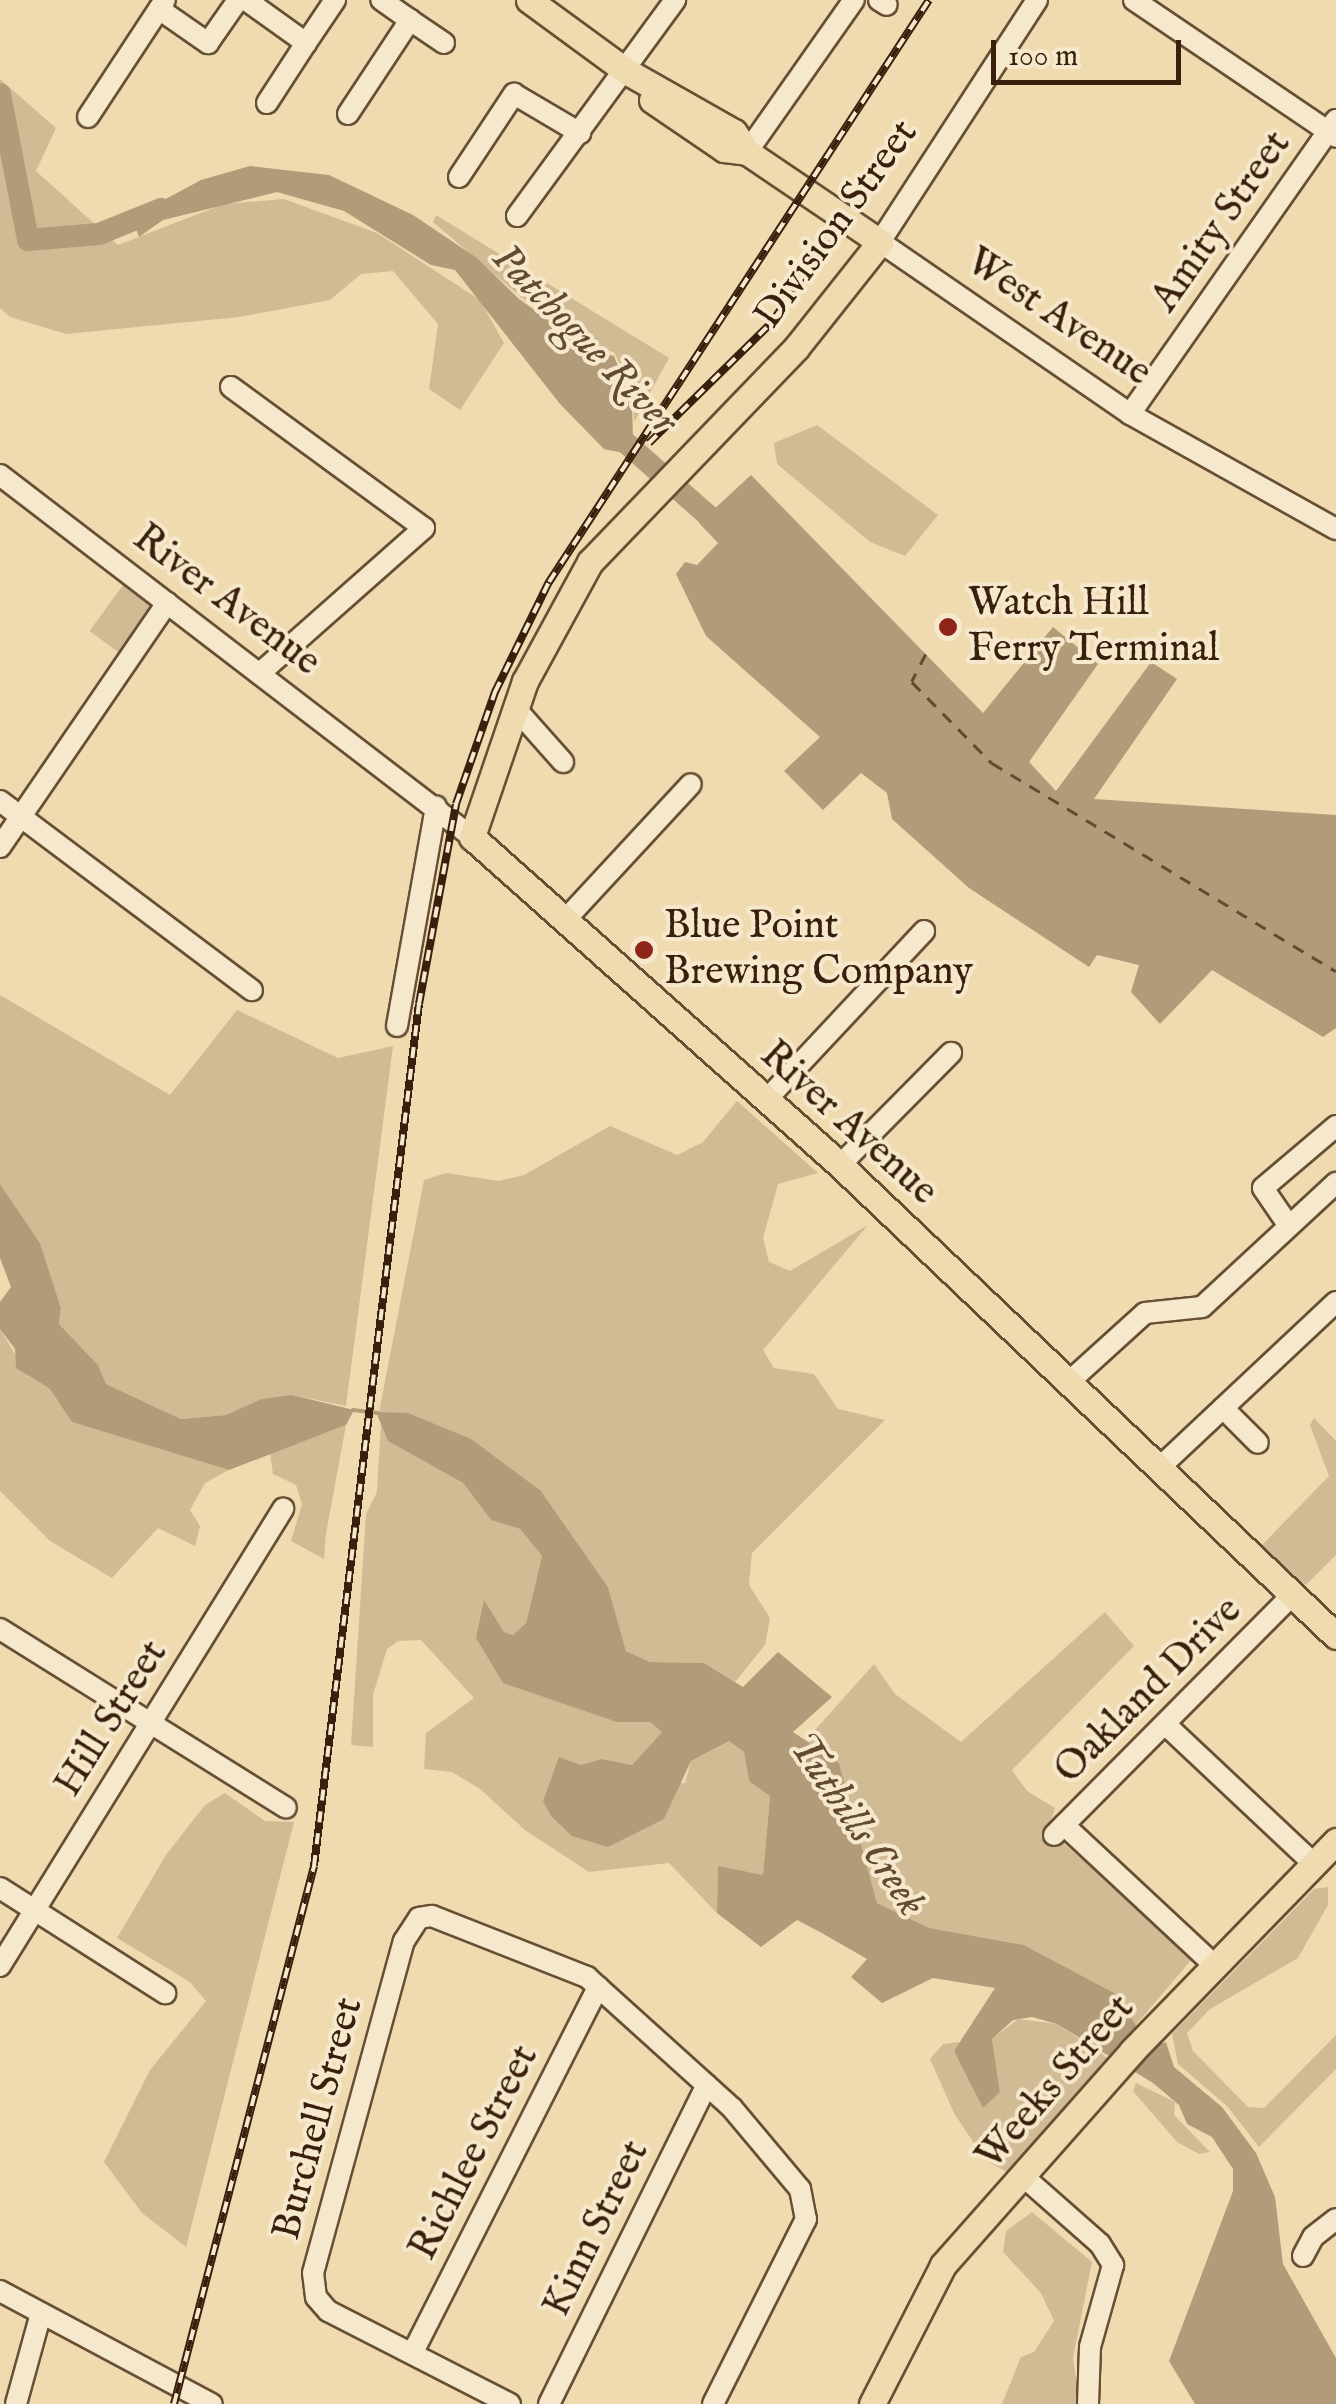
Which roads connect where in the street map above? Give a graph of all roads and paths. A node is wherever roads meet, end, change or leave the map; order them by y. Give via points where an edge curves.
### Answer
1 (238, 0) edge
2 (246, 0) edge
3 (335, 0) edge
4 (381, 0) edge
5 (529, 0) edge
6 (854, 0) edge
7 (1036, 0) edge
8 (1134, 0) edge
9 (668, 2) edge
10 (162, 5) edge
11 (410, 20) junction
12 (444, 43) dead end
13 (306, 44) junction
14 (626, 71) junction
15 (266, 103) dead end
16 (348, 114) dead end
17 (88, 116) dead end
18 (1333, 130) edge
19 (580, 133) junction
20 (747, 152) junction
21 (459, 177) dead end
22 (517, 216) dead end
23 (880, 242) junction
24 (231, 387) dead end
25 (1130, 414) junction
26 (0, 476) edge
27 (1336, 529) edge
28 (167, 603) junction
29 (259, 674) junction
30 (516, 709) junction
31 (562, 762) dead end
32 (691, 784) dead end
33 (0, 802) edge
34 (436, 806) junction
35 (20, 817) junction
36 (472, 837) junction
37 (0, 847) edge
38 (565, 920) junction
39 (924, 931) dead end
40 (252, 990) dead end
41 (397, 1026) dead end
42 (951, 1053) dead end
43 (767, 1100) junction
44 (1336, 1126) edge
45 (840, 1165) junction
46 (1336, 1183) edge
47 (1289, 1226) junction
48 (1336, 1302) edge
49 (1070, 1382) junction
50 (1223, 1408) junction
51 (1258, 1442) dead end
52 (1158, 1468) junction
53 (283, 1508) dead end
54 (1292, 1595) junction
55 (0, 1629) edge
56 (1336, 1636) edge
57 (152, 1724) junction
58 (1166, 1725) junction
59 (286, 1808) dead end
60 (1336, 1841) edge
61 (1313, 1863) junction
62 (0, 1888) edge
63 (35, 1910) junction
64 (1213, 1964) junction
65 (0, 1966) edge
66 (598, 1988) junction
67 (165, 1993) dead end
68 (708, 2085) junction
69 (1024, 2176) junction
70 (1336, 2219) edge
71 (1304, 2256) dead end
72 (0, 2291) edge
73 (41, 2313) junction
74 (414, 2350) junction
75 (16, 2404) edge
76 (212, 2404) edge
77 (510, 2404) edge
78 (549, 2404) edge
79 (713, 2404) edge
80 (872, 2404) edge
81 (1088, 2404) edge

1 - 10 street via 208,42
2 - 13 street
3 - 13 street
4 - 11 street
5 - 14 main road, West Avenue
6 - 20 street
7 - 23 street, Division Street
8 - 18 street
9 - 14 street
10 - 17 street
11 - 12 street
11 - 16 street
13 - 15 street
14 - 19 street
14 - 20 main road, West Avenue via 734,132
18 - 25 street, Amity Street
19 - 21 street via 514,94
19 - 22 street
20 - 23 main road, West Avenue
23 - 25 street, West Avenue
23 - 30 main road, Division Street via 806,336 590,562 550,626
24 - 29 street via 424,528
25 - 27 street, West Avenue
26 - 28 street, River Avenue
28 - 29 street, River Avenue
28 - 35 street
29 - 34 street, River Avenue
30 - 31 street
30 - 36 main road, Division Street
32 - 38 street
33 - 35 street
34 - 36 street, River Avenue
34 - 41 street
35 - 37 street
35 - 40 street
36 - 38 main road, River Avenue
38 - 43 main road, River Avenue
39 - 43 street
42 - 45 street
43 - 45 main road, River Avenue
44 - 47 street via 1263,1188
45 - 49 main road, River Avenue
46 - 47 street
47 - 49 street via 1202,1307 1145,1313
48 - 50 street
49 - 52 main road, River Avenue
50 - 51 street
50 - 52 street
52 - 54 main road, River Avenue
53 - 57 street, Hill Street
54 - 56 main road, River Avenue
54 - 58 street, Oakland Drive
55 - 57 street
57 - 59 street
57 - 63 street, Hill Street
58 - 61 street
58 - 64 street, Oakland Drive via 1059,1830
60 - 61 main road, Weeks Street
61 - 64 main road, Weeks Street
62 - 63 street
63 - 65 street, Hill Street
63 - 67 street
64 - 69 main road, Weeks Street
66 - 68 street
66 - 74 street, Richlee Street
66 - 74 street, Burchell Street via 572,1969 432,1916 419,1918 404,1942 313,2273 316,2297 328,2311
68 - 78 street, Kinn Street
68 - 79 street via 800,2190 806,2218
69 - 80 main road, Weeks Street via 943,2265
69 - 81 street via 1113,2265 1090,2347
70 - 71 street via 1313,2237
72 - 73 street
73 - 75 street
73 - 76 street
74 - 77 street

